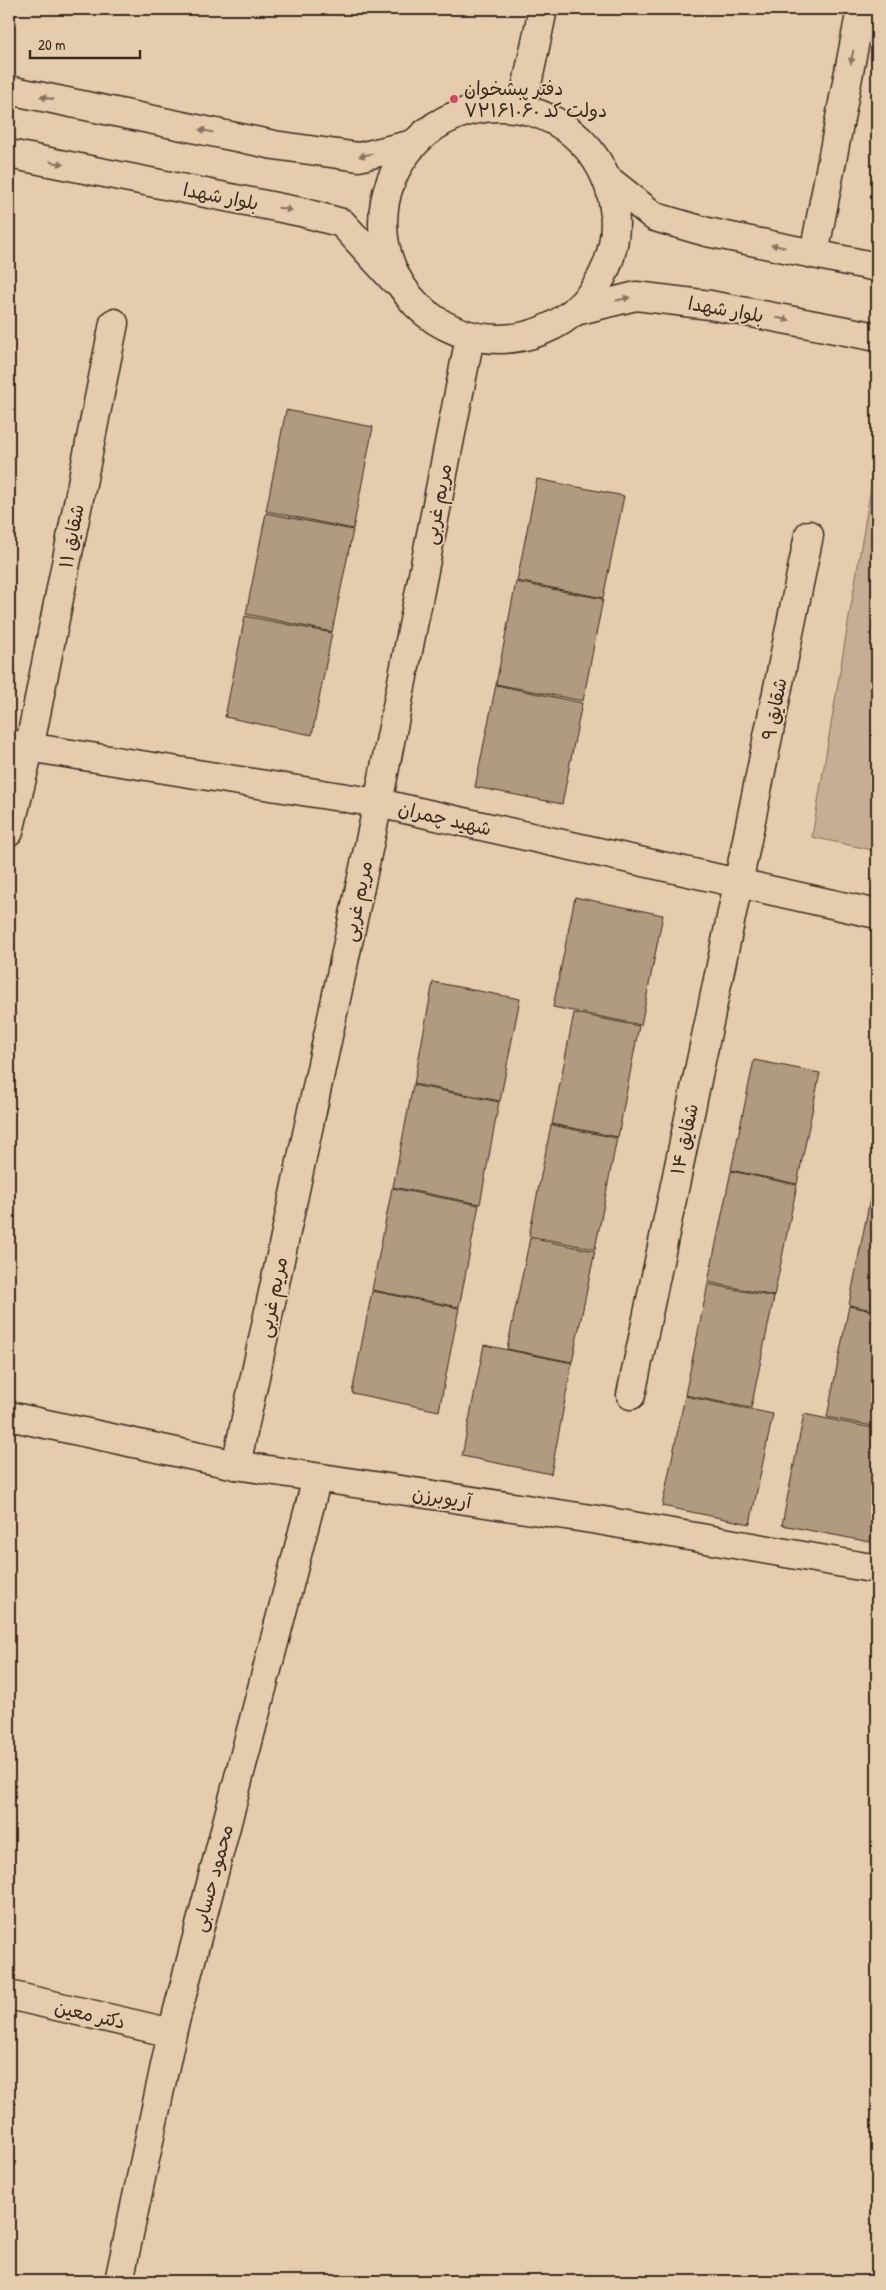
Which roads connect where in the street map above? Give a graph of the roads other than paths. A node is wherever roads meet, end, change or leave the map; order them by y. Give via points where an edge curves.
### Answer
1 (543, 9) edge
2 (862, 9) edge
3 (9, 90) edge
4 (522, 108) junction
5 (413, 144) junction
6 (9, 154) edge
7 (606, 178) junction
8 (814, 254) junction
9 (877, 267) edge
10 (405, 292) junction
11 (576, 311) junction
12 (114, 323) dead end
13 (470, 337) junction
14 (877, 338) edge
15 (809, 535) dead end
16 (19, 746) edge
17 (378, 803) junction
18 (9, 832) edge
19 (738, 884) junction
20 (877, 914) edge
21 (630, 1395) dead end
22 (9, 1416) edge
23 (236, 1465) junction
24 (317, 1478) junction
25 (877, 1569) edge
26 (9, 1995) edge
27 (172, 2033) junction
28 (119, 2281) edge

1 - 4 street
2 -> 8 street
5 -> 3 street via 358,157 274,145
4 - 5 street via 482,107 444,120
4 - 7 street via 559,123 587,147
5 - 10 street via 391,178 383,217 387,256
6 -> 10 street, بلوار شهدا via 342,223
8 -> 7 street via 707,232 655,216
7 - 11 street via 615,213 612,249 599,283
8 - 9 street
10 - 13 street, بلوار شهدا via 434,320
11 - 13 street via 545,330 510,340
11 -> 14 street, بلوار شهدا via 636,296 710,305
12 - 16 street, شقایق ۱۱
13 - 17 street, مریم غربی
15 - 19 street, شقایق ۹
16 - 17 street, شهید چمران
16 - 18 street, شقایق ۱۱
17 - 19 street, شهید چمران
17 - 23 street, مریم غربی
19 - 20 street, شهید چمران
19 - 21 street, شقایق ۱۴
22 - 23 street, آریوبرزن
23 - 24 street, آریوبرزن
24 - 25 street, آریوبرزن via 598,1520
24 - 27 street, محمود حسابی
26 - 27 street, دکتر معین
27 - 28 street, محمود حسابی

